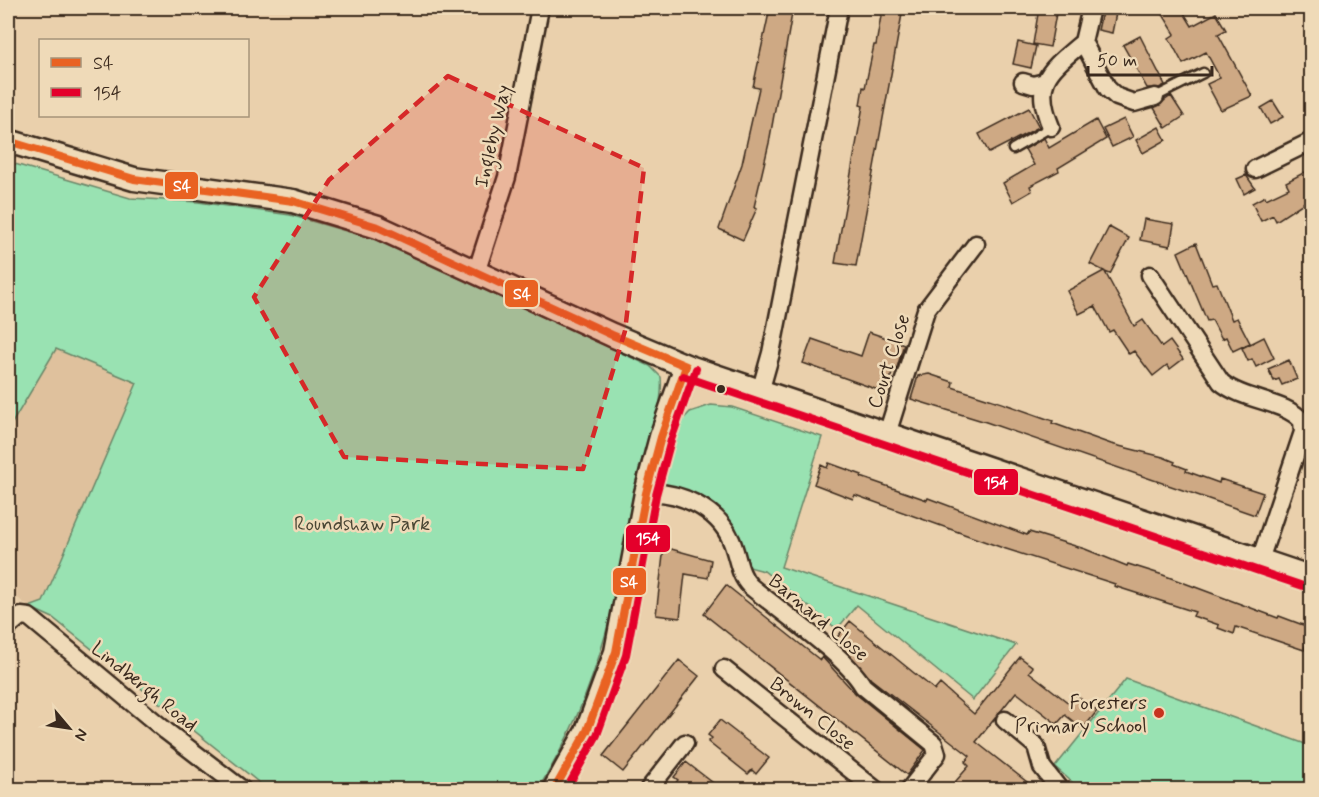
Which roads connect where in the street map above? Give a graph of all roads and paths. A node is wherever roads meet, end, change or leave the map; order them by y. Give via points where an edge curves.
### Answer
1 (540, 8) edge
2 (839, 8) edge
3 (1091, 8) edge
4 (1083, 42) junction
5 (1203, 74) dead end
6 (1023, 82) dead end
7 (1045, 82) junction
8 (1155, 97) joint
9 (1051, 127) joint
10 (8, 141) edge
11 (1311, 141) edge
12 (1013, 149) dead end
13 (1255, 170) dead end
14 (975, 244) dead end
15 (476, 273) junction
16 (1150, 275) dead end
17 (687, 366) junction
18 (760, 392) junction
19 (887, 434) junction
20 (646, 493) junction
21 (1260, 560) junction
22 (1311, 578) edge
23 (8, 627) edge
24 (724, 669) dead end
25 (1005, 720) dead end
26 (685, 743) dead end
27 (243, 789) edge
28 (554, 789) edge
29 (648, 789) edge
30 (876, 789) edge
31 (909, 789) edge
32 (1060, 789) edge

1 - 15 street, Ingleby Way via 507,177
2 - 18 street
3 - 4 street
4 - 7 street via 1057,64
4 - 8 street via 1100,77 1117,98 1134,104
5 - 8 lane
6 - 7 street
7 - 9 street via 1042,106
9 - 12 lane
10 - 15 main road via 134,179 293,201 378,227
11 - 13 street
14 - 19 street, Court Close via 926,310
15 - 17 main road
16 - 21 street via 1221,382 1235,392 1294,413 1302,421 1303,432
17 - 18 main road
17 - 20 main road
18 - 19 main road
19 - 21 main road
20 - 28 main road via 616,652 587,731
20 - 31 street, Barnard Close via 676,496 713,515 727,531 741,573 750,586 835,655 859,677 863,686 934,744 937,754
21 - 22 main road
23 - 27 street, Lindbergh Road via 21,616 29,617
24 - 30 street, Brown Close
25 - 32 street via 1036,746 1042,767
26 - 29 street

